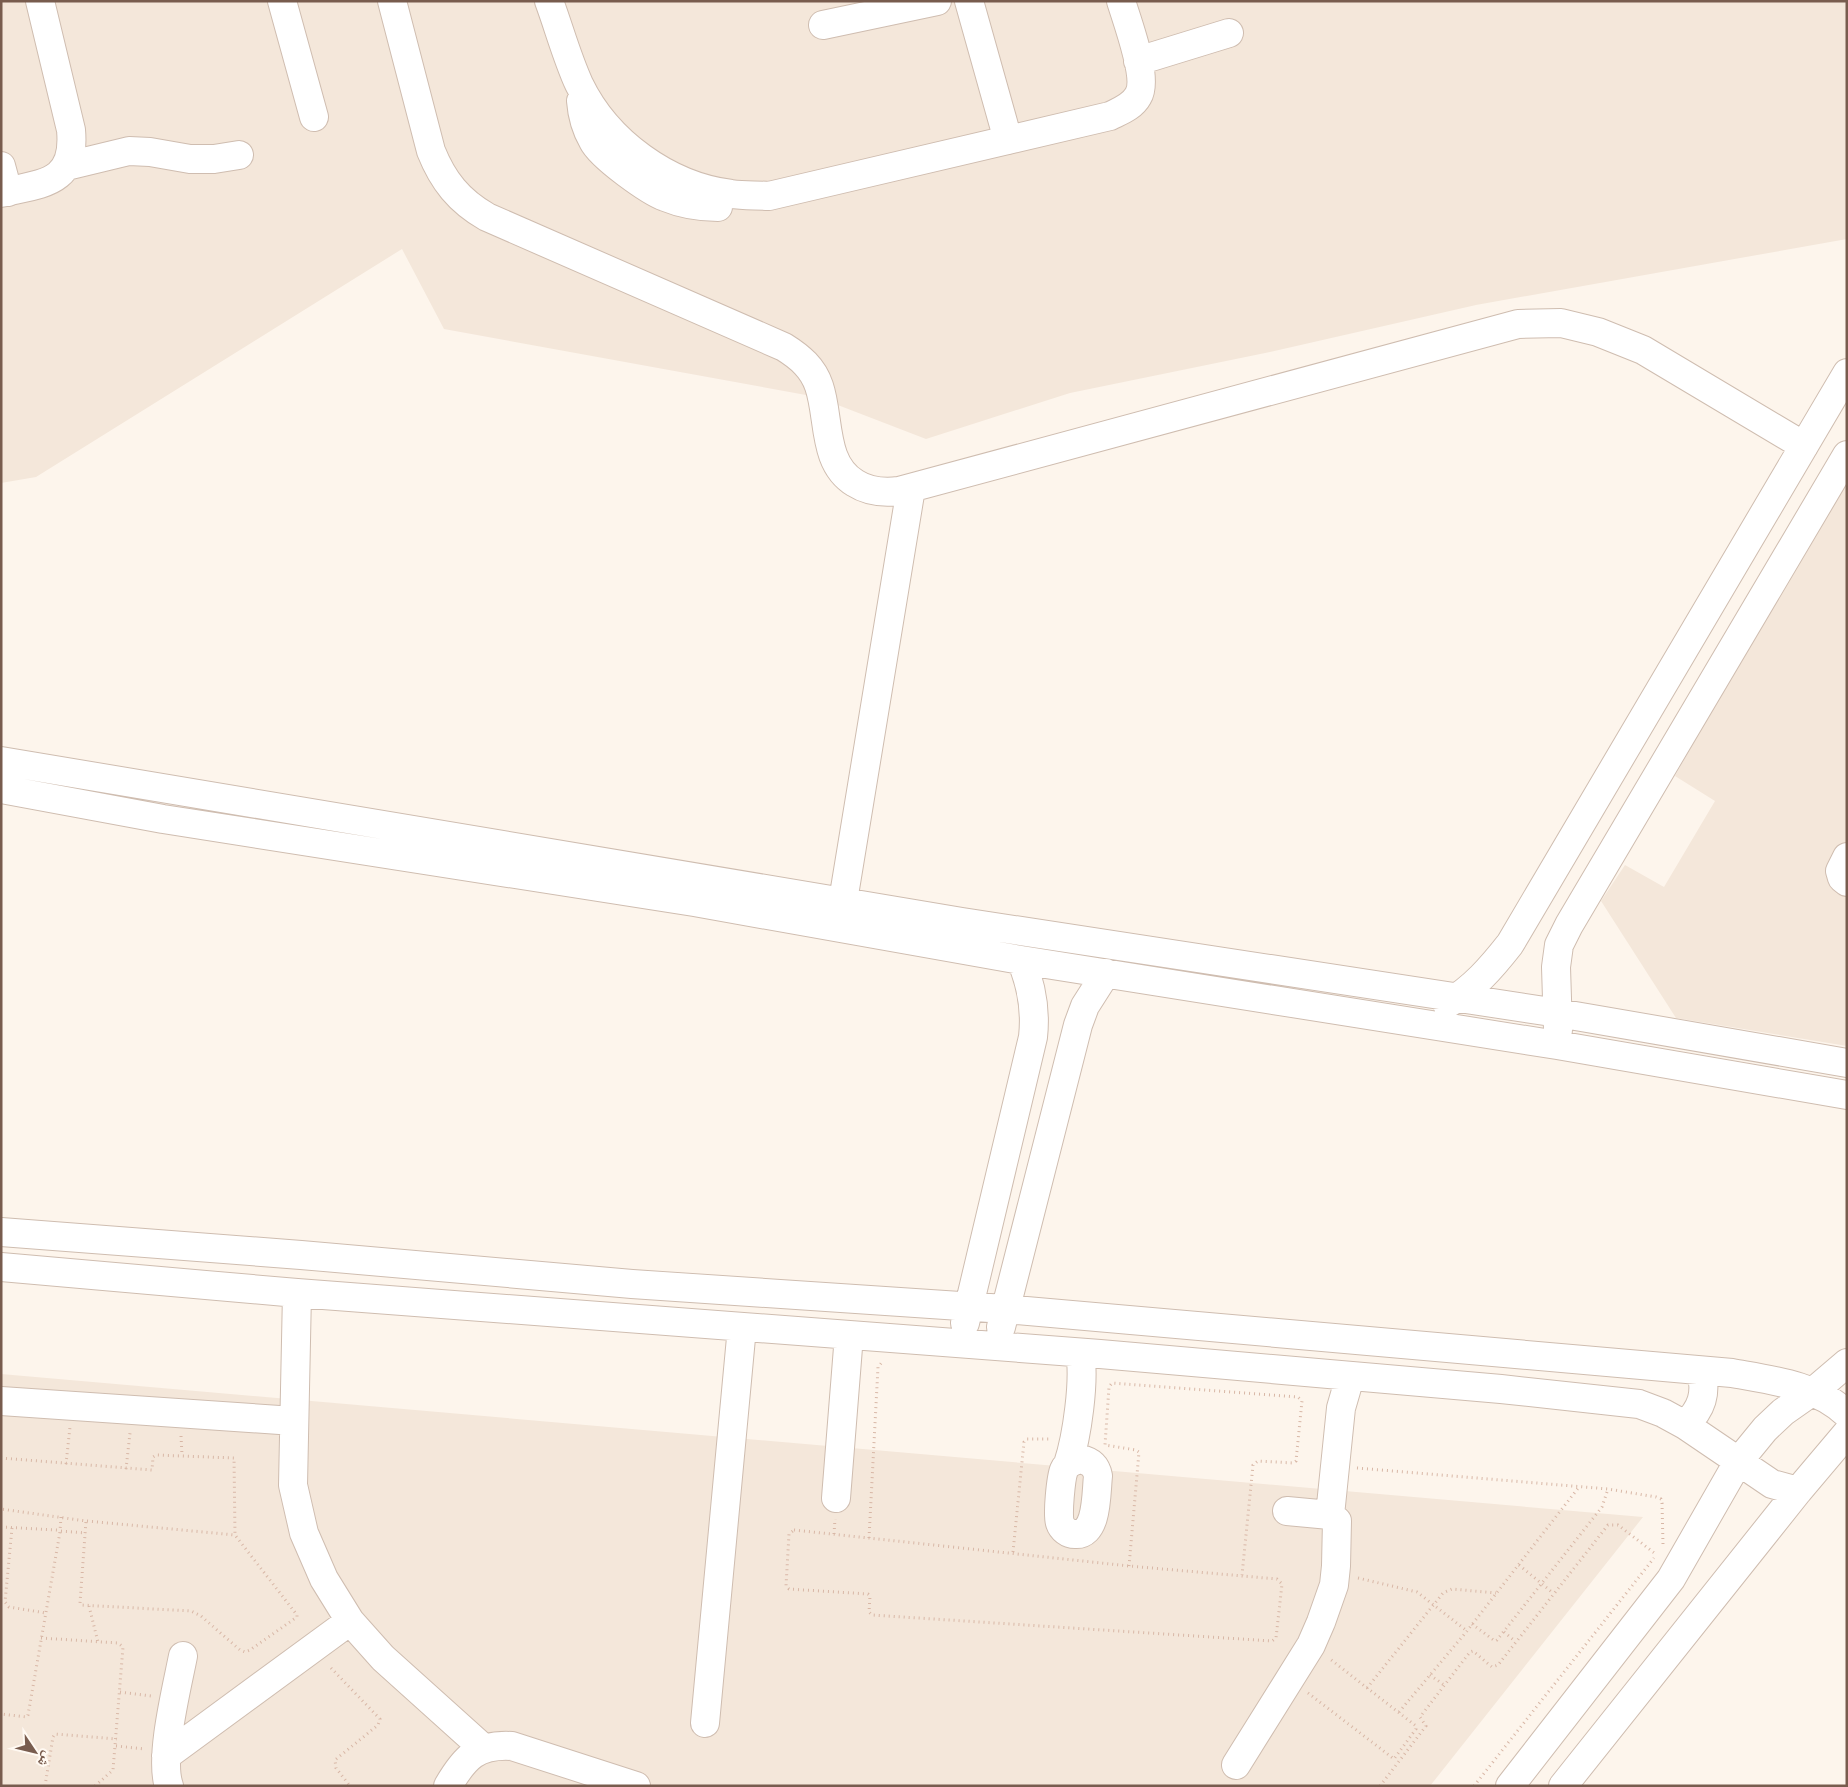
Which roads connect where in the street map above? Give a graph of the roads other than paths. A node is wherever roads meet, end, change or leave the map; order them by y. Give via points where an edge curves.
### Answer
1 (40, 1) edge
2 (282, 1) edge
3 (392, 1) edge
4 (550, 1) edge
5 (937, 1) edge
6 (969, 1) edge
7 (1121, 1) edge
8 (823, 25) dead end
9 (1228, 33) dead end
10 (1138, 61) junction
11 (314, 117) dead end
12 (1008, 140) junction
13 (239, 155) dead end
14 (67, 166) junction
15 (4, 184) edge
16 (1847, 372) edge
17 (1804, 446) junction
18 (1847, 455) edge
19 (911, 488) junction
20 (1, 761) edge
21 (1, 789) edge
22 (1847, 857) edge
23 (1847, 882) edge
24 (843, 902) junction
25 (962, 935) junction
26 (1021, 960) junction
27 (1106, 973) junction
28 (1458, 998) junction
29 (1558, 1013) junction
30 (1425, 1025) junction
31 (1557, 1045) junction
32 (1847, 1063) edge
33 (1847, 1095) edge
34 (1, 1232) edge
35 (1, 1268) edge
36 (297, 1292) junction
37 (968, 1307) junction
38 (1005, 1309) junction
39 (742, 1327) junction
40 (849, 1335) junction
41 (960, 1343) junction
42 (996, 1346) junction
43 (1090, 1354) junction
44 (1847, 1363) edge
45 (1701, 1370) junction
46 (1323, 1374) junction
47 (1350, 1377) junction
48 (1812, 1391) junction
49 (1, 1401) edge
50 (1847, 1414) edge
51 (294, 1421) junction
52 (1685, 1425) junction
53 (1847, 1433) edge
54 (1738, 1462) junction
55 (1080, 1463) dead end
56 (1798, 1491) junction
57 (836, 1498) dead end
58 (1287, 1511) dead end
59 (1324, 1514) junction
60 (350, 1621) junction
61 (183, 1656) dead end
62 (704, 1723) dead end
63 (483, 1748) junction
64 (166, 1756) junction
65 (1236, 1764) dead end
66 (170, 1786) edge
67 (448, 1786) edge
68 (636, 1786) edge
69 (1510, 1786) edge
70 (1563, 1786) edge

1 - 14 street via 71,130 73,147
2 - 11 street
3 - 19 street via 431,151 438,168 458,196 487,217 795,354 805,363 818,385 830,446 840,470 860,487 873,491 886,493
4 - 12 street via 580,84 600,117 626,146 658,169 692,185 731,194 769,196
5 - 8 street
6 - 12 street
7 - 10 street
9 - 10 street
10 - 12 street via 1142,78 1140,95 1132,104 1110,116
13 - 14 street via 190,159 129,151
14 - 15 street via 53,180
16 - 17 street
17 - 19 street via 1643,350 1598,332 1561,323 1518,324
17 - 28 street via 1510,944 1483,976
18 - 29 street via 1569,925 1560,945 1556,967
19 - 24 street
20 - 24 street
21 - 25 street via 163,819 694,902
22 - 23 street via 1840,871
24 - 25 street
25 - 26 street
25 - 28 street
26 - 27 street
26 - 37 street via 1035,1006 1033,1037
27 - 30 street
27 - 38 street via 1078,1024
28 - 29 street
28 - 30 street via 1432,1014
29 - 31 street
29 - 32 street
30 - 31 street
31 - 33 street
34 - 37 street via 632,1284
35 - 36 street
36 - 39 street
36 - 51 street
37 - 38 street
37 - 41 street
38 - 42 street
38 - 45 street
39 - 40 street
39 - 62 street
40 - 41 street
40 - 57 street
41 - 42 street
42 - 43 street
43 - 46 street
43 - 55 street via 1081,1378 1074,1444
44 - 48 street
45 - 48 street via 1732,1372
45 - 52 street via 1704,1395 1694,1417
46 - 47 street
46 - 59 street via 1326,1407
47 - 52 street via 1639,1404
47 - 59 street via 1341,1408
48 - 50 street
48 - 54 street via 1782,1412
49 - 51 street
51 - 60 street via 293,1485 304,1533 324,1579
52 - 54 street
53 - 56 street
54 - 56 street via 1772,1484
54 - 69 street via 1672,1579
56 - 70 street
58 - 59 street
59 - 65 street via 1334,1517 1338,1526 1334,1585 1329,1604 1312,1645
60 - 63 street via 383,1658
60 - 64 street
61 - 64 street
63 - 67 street via 462,1763
63 - 68 street via 512,1746
64 - 66 street

